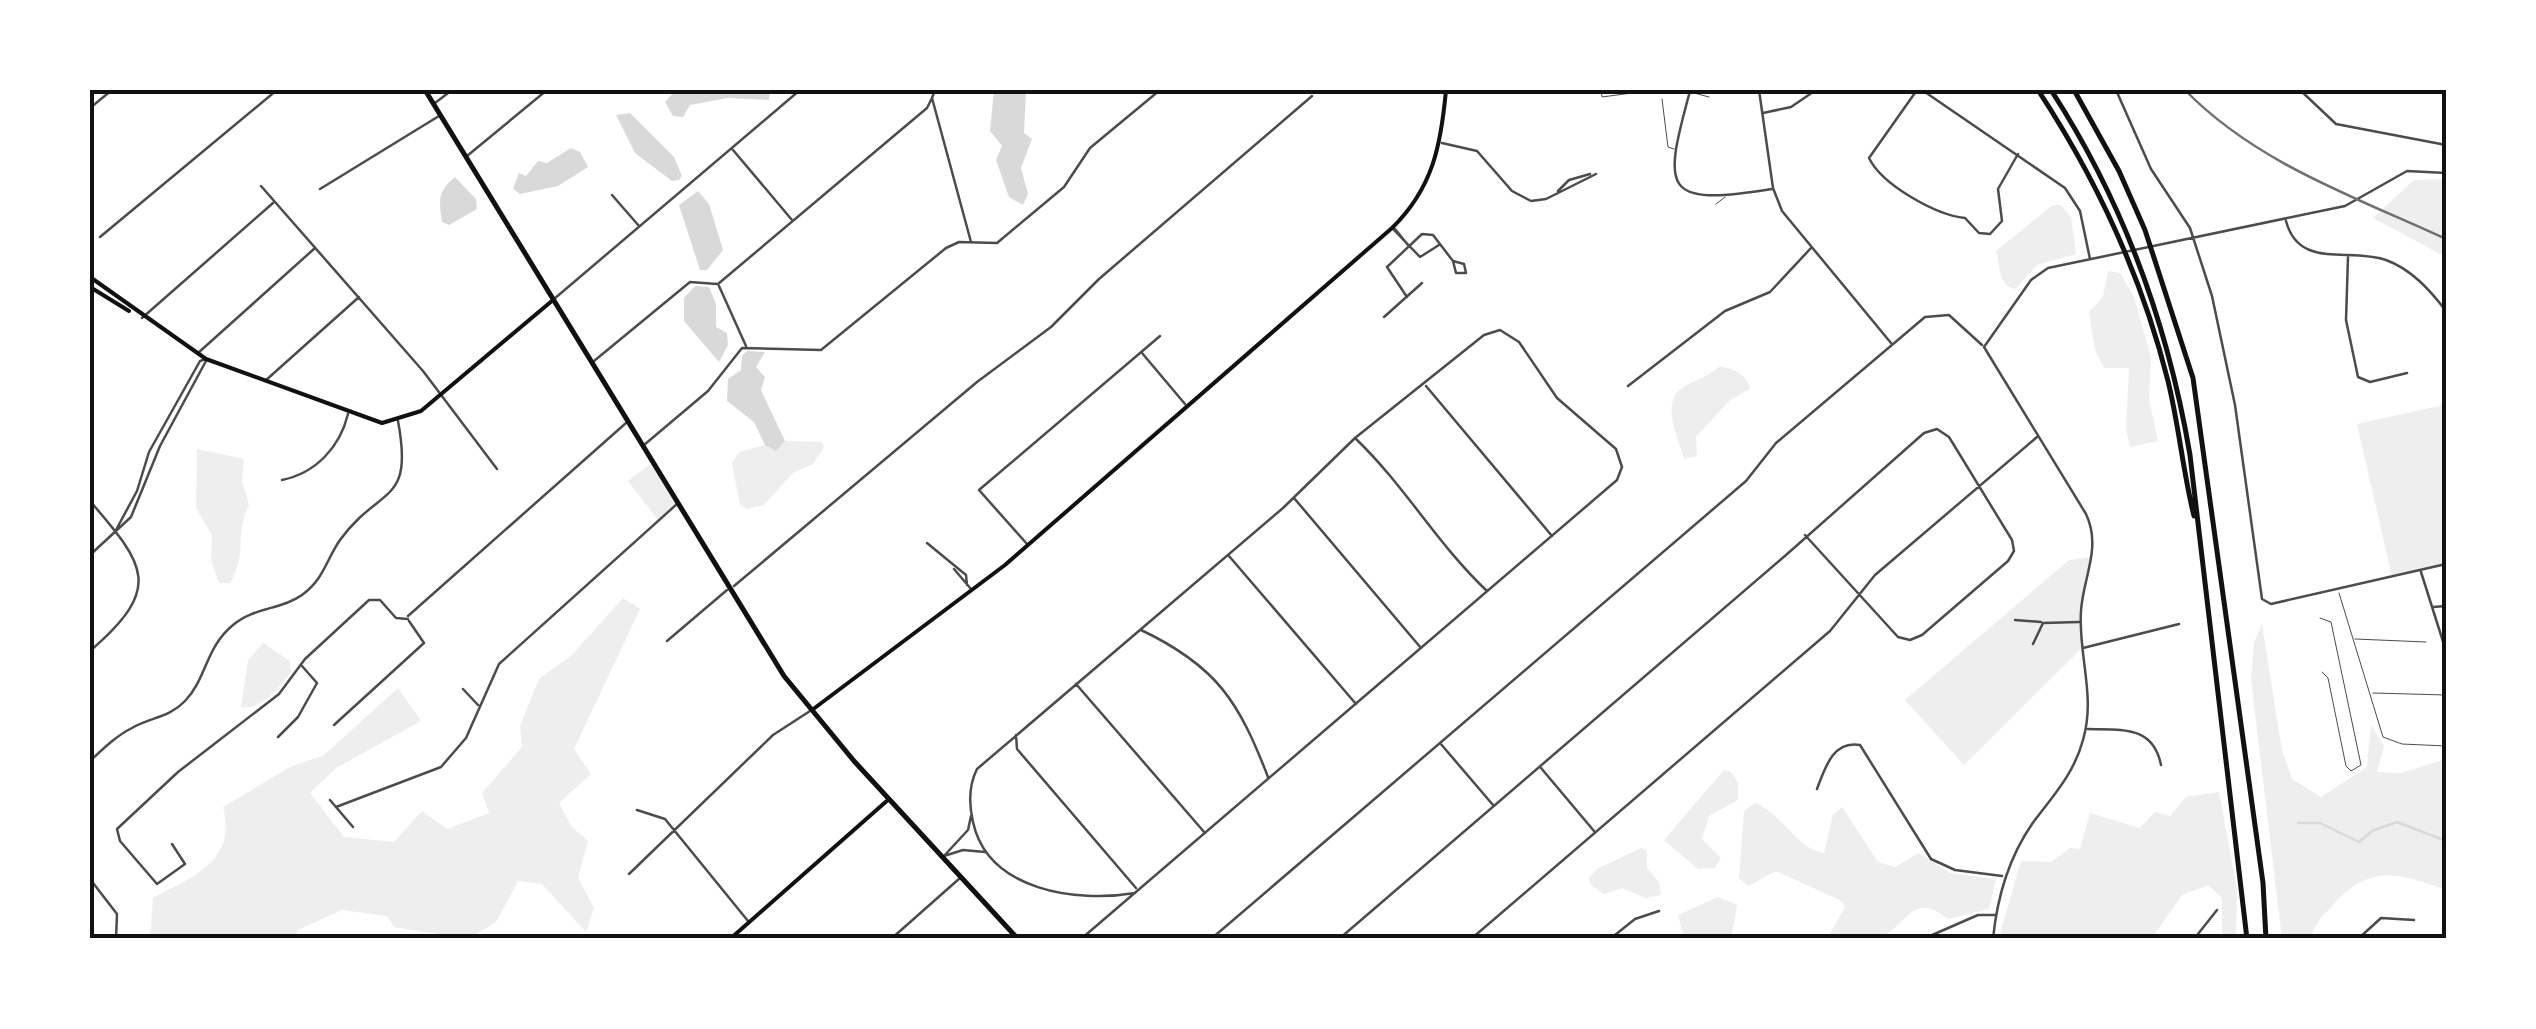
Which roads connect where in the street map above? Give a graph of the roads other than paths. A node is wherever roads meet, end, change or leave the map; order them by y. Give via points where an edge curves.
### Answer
1 (112, 90) edge
2 (277, 90) edge
3 (426, 90) edge
4 (452, 90) edge
5 (547, 90) edge
6 (800, 90) edge
7 (935, 90) edge
8 (1446, 90) edge
9 (1602, 90) edge
10 (1654, 90) edge
11 (1683, 90) edge
12 (1759, 90) edge
13 (1816, 90) edge
14 (1919, 90) edge
15 (2038, 90) edge
16 (2052, 90) edge
17 (2074, 90) edge
18 (2116, 90) edge
19 (2300, 90) edge
20 (1158, 91) edge
21 (1690, 91) edge
22 (1312, 96) dead end
23 (1709, 97) dead end
24 (932, 98) junction
25 (1662, 100) dead end
26 (434, 104) junction
27 (90, 108) edge
28 (1762, 113) junction
29 (441, 116) junction
30 (1440, 143) junction
31 (2446, 145) edge
32 (733, 149) junction
33 (1674, 150) junction
34 (2018, 154) junction
35 (466, 157) junction
36 (2446, 172) edge
37 (1679, 182) junction
38 (261, 186) dead end
39 (320, 188) dead end
40 (1672, 188) dead end
41 (1773, 188) junction
42 (1557, 192) junction
43 (612, 195) dead end
44 (1728, 195) junction
45 (274, 202) junction
46 (1716, 204) dead end
47 (2286, 220) junction
48 (793, 222) junction
49 (640, 227) junction
50 (1392, 228) junction
51 (100, 237) dead end
52 (2194, 241) junction
53 (971, 243) junction
54 (1440, 244) junction
55 (1408, 246) junction
56 (1812, 246) junction
57 (315, 248) junction
58 (2348, 254) junction
59 (2090, 260) junction
60 (1453, 261) dead end
61 (90, 277) edge
62 (1422, 283) dead end
63 (718, 284) junction
64 (90, 288) edge
65 (359, 297) junction
66 (1407, 297) junction
67 (552, 300) junction
68 (2446, 311) edge
69 (1384, 317) dead end
70 (142, 318) junction
71 (1160, 336) dead end
72 (1892, 344) junction
73 (746, 346) junction
74 (1984, 347) junction
75 (1141, 352) junction
76 (197, 354) junction
77 (206, 359) junction
78 (592, 362) junction
79 (2407, 372) dead end
80 (264, 382) junction
81 (1425, 385) junction
82 (1628, 386) dead end
83 (442, 394) junction
84 (1187, 406) junction
85 (348, 414) junction
86 (398, 421) junction
87 (628, 422) junction
88 (2038, 436) junction
89 (1355, 438) junction
90 (643, 446) junction
91 (497, 469) dead end
92 (282, 480) dead end
93 (1979, 486) junction
94 (1293, 497) junction
95 (90, 501) edge
96 (678, 503) junction
97 (116, 531) junction
98 (1805, 535) junction
99 (1552, 536) junction
100 (2200, 538) junction
101 (927, 543) dead end
102 (1028, 545) junction
103 (90, 555) edge
104 (1228, 555) junction
105 (2446, 564) edge
106 (954, 569) junction
107 (2420, 570) junction
108 (967, 585) junction
109 (730, 589) junction
110 (972, 590) junction
111 (2338, 590) junction
112 (1487, 591) junction
113 (1860, 594) junction
114 (2446, 606) edge
115 (2433, 607) junction
116 (2320, 618) dead end
117 (408, 620) junction
118 (2015, 620) dead end
119 (2042, 622) junction
120 (2080, 622) junction
121 (2179, 624) dead end
122 (2446, 627) edge
123 (1140, 629) junction
124 (2440, 629) junction
125 (2352, 638) junction
126 (668, 641) dead end
127 (2426, 642) dead end
128 (2032, 644) dead end
129 (1422, 648) junction
130 (2082, 648) junction
131 (90, 651) edge
132 (2446, 651) edge
133 (301, 665) junction
134 (2322, 672) dead end
135 (1076, 683) junction
136 (463, 689) dead end
137 (2369, 693) junction
138 (2446, 695) edge
139 (1356, 704) junction
140 (480, 706) junction
141 (812, 710) junction
142 (334, 725) dead end
143 (2086, 728) junction
144 (1016, 734) junction
145 (278, 737) dead end
146 (1440, 743) junction
147 (2446, 746) edge
148 (1001, 747) junction
149 (1017, 749) junction
150 (90, 761) edge
151 (2161, 765) dead end
152 (1540, 767) junction
153 (1268, 778) junction
154 (1817, 789) dead end
155 (889, 798) junction
156 (330, 800) dead end
157 (1494, 806) junction
158 (336, 807) junction
159 (637, 810) dead end
160 (972, 814) junction
161 (353, 826) dead end
162 (674, 828) junction
163 (1595, 832) junction
164 (1205, 834) junction
165 (172, 844) dead end
166 (985, 852) junction
167 (943, 857) junction
168 (629, 874) dead end
169 (2005, 876) junction
170 (961, 877) junction
171 (90, 880) edge
172 (1137, 891) junction
173 (2217, 910) dead end
174 (1659, 911) dead end
175 (1996, 915) junction
176 (2414, 920) dead end
177 (748, 922) junction
178 (116, 939) edge
179 (730, 939) edge
180 (891, 939) edge
181 (1018, 939) edge
182 (1081, 939) edge
183 (1210, 939) edge
184 (1339, 939) edge
185 (1471, 939) edge
186 (1610, 939) edge
187 (1923, 939) edge
188 (1993, 939) edge
189 (2194, 939) edge
190 (2247, 939) edge
191 (2266, 939) edge
192 (2358, 939) edge

1 - 27 street
2 - 51 street
3 - 26 main road
4 - 26 street
5 - 35 street
6 - 32 street
7 - 24 street
8 - 30 main road
9 - 10 lane via 1602,97
11 - 21 lane
12 - 28 street
13 - 28 street via 1790,107
14 - 34 street
14 - 34 street via 1870,158 1902,191 1990,234 2002,221 1998,189
15 - 100 main road via 2133,271 2168,381
16 - 100 main road via 2110,194 2142,270 2179,400
17 - 191 main road via 2145,230 2193,378
18 - 52 street via 2146,160
19 - 31 street via 2336,124
20 - 53 street via 1090,148 1064,187 1002,239
21 - 23 lane
21 - 33 street
22 - 109 street via 1051,327
24 - 48 street
24 - 53 street
25 - 33 lane via 1668,147
26 - 29 main road
28 - 41 street
29 - 35 main road
29 - 39 street
30 - 42 street via 1476,151 1523,200 1538,202
30 - 50 main road via 1422,194
32 - 48 street
32 - 49 street
33 - 37 street
34 - 59 street via 2072,196
35 - 67 main road
36 - 47 street via 2407,171 2345,206
37 - 40 lane
37 - 44 street via 1700,197
38 - 45 street
41 - 44 street
41 - 56 street via 1782,211
42 - 42 street via 1583,179 1596,174 1568,180
43 - 49 street
44 - 46 lane
45 - 57 street
45 - 70 street
47 - 52 street
47 - 58 street via 2305,251
48 - 63 street
49 - 67 street
50 - 55 street
50 - 84 main road
52 - 59 street
52 - 111 street via 2225,350 2262,599 2271,604
53 - 73 street via 946,248 822,350
54 - 55 street via 1423,258
54 - 55 street via 1428,232
54 - 60 street
55 - 66 street via 1388,267
56 - 72 street
56 - 82 street via 1770,292 1725,311
57 - 65 street
57 - 76 street
58 - 68 street via 2400,267
58 - 79 street via 2346,320 2358,376 2370,382
59 - 74 street via 2036,275
61 - 70 main road
62 - 66 street
63 - 73 street
63 - 78 street via 690,282
64 - 70 main road
65 - 80 street
65 - 83 street
66 - 69 street
67 - 78 main road
67 - 83 main road
70 - 76 main road
71 - 75 street
72 - 74 street via 1925,317 1942,313
72 - 146 street via 1776,442 1746,481
73 - 90 street via 708,391
74 - 88 street
75 - 84 street
75 - 102 street via 979,490
76 - 77 main road
77 - 80 main road
77 - 97 street via 154,459 142,498
77 - 97 street via 154,443
78 - 87 main road
80 - 85 main road
81 - 89 street
81 - 99 street
81 - 99 street via 1500,330 1520,342 1562,405 1616,449 1622,466 1617,480
83 - 86 main road
83 - 91 street
84 - 102 main road
85 - 86 main road
85 - 92 street via 331,451 296,478
86 - 150 street via 404,462 398,484 338,542 323,576 294,600 235,623 207,654 183,704 128,730
87 - 90 main road
87 - 117 street
88 - 93 street
88 - 120 street via 2092,530
89 - 94 street
89 - 112 street
90 - 96 main road
93 - 98 street via 1949,436 1930,430
93 - 113 street
93 - 113 street via 2014,552 2008,562 1922,635 1906,640
94 - 104 street
94 - 129 street
95 - 97 street
96 - 109 main road
96 - 140 street via 498,664
97 - 103 street
97 - 131 street via 138,570 136,599 123,622
98 - 113 street
98 - 152 street
99 - 112 street
100 - 190 main road
101 - 106 street
102 - 110 main road
104 - 123 street
104 - 139 street
105 - 107 street
106 - 108 street
106 - 108 street via 966,574
107 - 111 street
107 - 115 street
108 - 110 street
109 - 126 street
109 - 141 main road
110 - 141 main road
111 - 125 lane
112 - 129 street
113 - 163 street via 1843,619
114 - 115 street
115 - 124 street
116 - 134 lane via 2331,622 2354,716 2362,765 2351,771
117 - 133 street via 396,618 380,600 369,600
117 - 142 street via 424,643
118 - 119 street
119 - 120 street
119 - 128 street
120 - 130 street
121 - 130 street
122 - 124 street
123 - 135 street
123 - 153 street via 1224,686
124 - 132 street
125 - 127 lane
125 - 137 lane
129 - 139 street
130 - 143 street
133 - 145 street via 317,683
133 - 165 street via 279,694 117,829 157,884 185,864
135 - 144 street
135 - 164 street
136 - 140 street
137 - 138 lane
137 - 147 lane via 2382,737
139 - 153 street
140 - 158 street via 466,738 442,767
141 - 155 main road
141 - 162 street via 773,735
143 - 151 street via 2143,734
143 - 169 street via 2067,779
144 - 148 street
144 - 149 street
146 - 157 street
146 - 183 street
148 - 149 street
148 - 160 street via 974,774
149 - 172 street
152 - 157 street
152 - 163 street
153 - 164 street
154 - 169 street via 1840,747 1860,746 1931,859 1955,870
155 - 167 main road
155 - 177 main road
156 - 158 street
157 - 184 street
158 - 161 street
159 - 162 street via 661,816
160 - 166 street
160 - 167 street via 968,830
162 - 168 street
162 - 177 street
163 - 185 street
164 - 172 street
166 - 167 street
166 - 172 street via 1007,873 1043,888 1106,898
167 - 170 main road
169 - 175 street
170 - 180 street
170 - 181 main road
171 - 178 street via 116,914
172 - 182 street
173 - 189 street
174 - 186 street via 1634,919
175 - 187 street via 1962,920
175 - 188 street
176 - 192 street via 2382,918
177 - 179 main road

